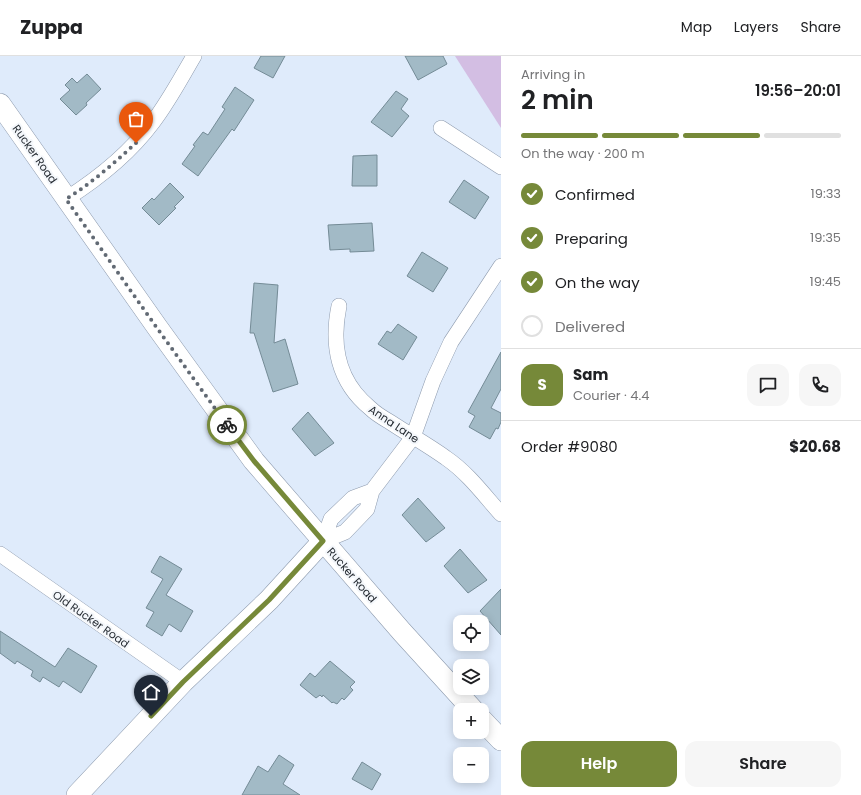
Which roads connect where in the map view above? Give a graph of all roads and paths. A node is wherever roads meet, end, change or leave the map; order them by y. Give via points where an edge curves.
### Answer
1 (194, 56) edge
2 (0, 104) edge
3 (441, 128) dead end
4 (501, 167) edge
5 (66, 199) junction
6 (501, 266) edge
7 (339, 306) dead end
8 (413, 437) junction
9 (501, 514) edge
10 (323, 541) junction
11 (0, 554) edge
12 (183, 682) junction
13 (467, 703) edge
14 (489, 727) edge
15 (501, 740) edge
16 (77, 795) edge

1 - 5 street via 154,121 136,143 88,184
2 - 5 main road, Rucker Road
3 - 4 street
5 - 10 main road, Rucker Road via 254,461
6 - 8 street via 451,342 432,381
7 - 8 street, Anna Lane via 336,344 340,364 348,383 370,409
8 - 9 street, Anna Lane via 468,476
8 - 10 street via 372,491 353,498 330,520
10 - 12 main road via 269,600
10 - 13 main road, Rucker Road
11 - 12 street, Old Rucker Road
12 - 16 main road
14 - 15 main road

